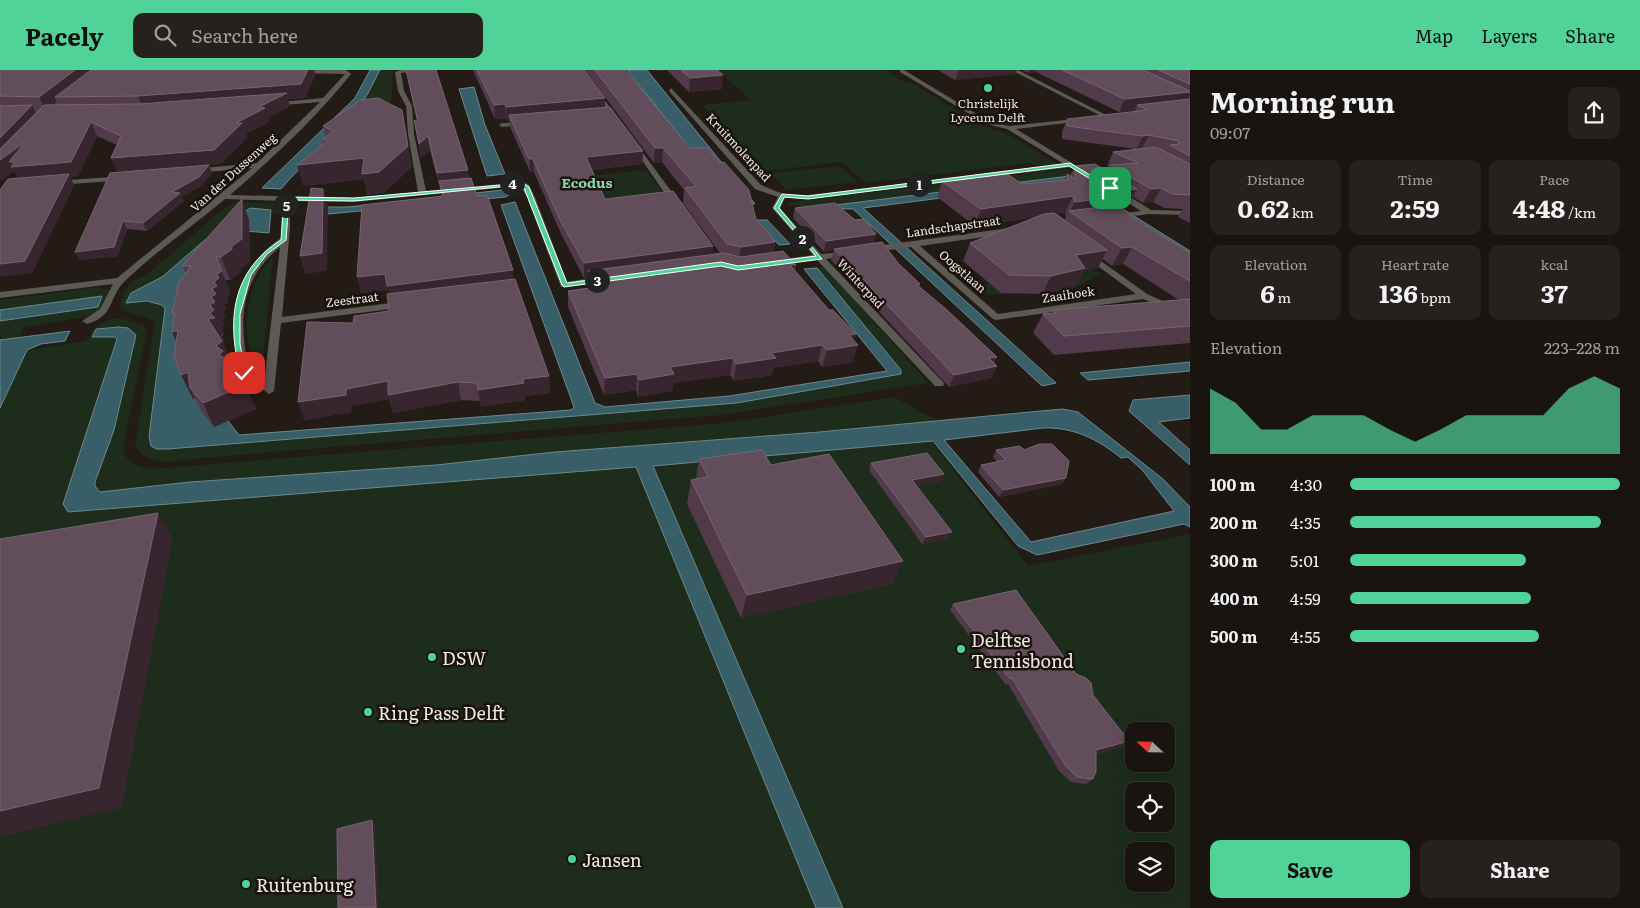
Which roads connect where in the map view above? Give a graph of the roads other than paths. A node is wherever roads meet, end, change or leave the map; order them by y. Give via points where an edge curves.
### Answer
1 (421, 70) edge
2 (580, 70) edge
3 (1034, 70) edge
4 (290, 71) edge
5 (902, 71) edge
6 (1016, 71) edge
7 (671, 90) dead end
8 (327, 100) junction
9 (260, 105) edge
10 (612, 115) junction
11 (1116, 115) edge
12 (603, 116) edge
13 (1107, 116) junction
14 (529, 123) edge
15 (502, 125) dead end
16 (1009, 128) junction
17 (623, 129) edge
18 (628, 136) edge
19 (260, 164) junction
20 (1070, 165) junction
21 (1078, 170) edge
22 (188, 172) edge
23 (981, 176) edge
24 (131, 177) edge
25 (971, 178) edge
26 (44, 184) edge
27 (1110, 188) edge
28 (422, 192) junction
29 (782, 196) junction
30 (224, 197) junction
31 (286, 198) junction
32 (1149, 212) junction
33 (1190, 212) edge
34 (683, 213) edge
35 (1103, 219) edge
36 (1020, 230) edge
37 (283, 240) junction
38 (910, 245) junction
39 (1081, 249) edge
40 (820, 258) junction
41 (768, 264) edge
42 (612, 278) edge
43 (120, 280) junction
44 (0, 295) edge
45 (1144, 296) junction
46 (414, 303) edge
47 (1190, 304) edge
48 (996, 317) joint
49 (87, 321) dead end
50 (276, 321) junction
51 (939, 384) dead end

1 - 28 street via 398,72 401,91 410,106 411,134
2 - 10 street
3 - 6 street
4 - 8 street, Van der Dussenweg via 344,71 348,74
5 - 16 street via 988,124
6 - 13 street
7 - 29 street, Kruitmolenpad via 758,187
8 - 9 street
8 - 19 street, Van der Dussenweg
10 - 12 street
10 - 17 street
11 - 13 street
13 - 16 street
14 - 15 street
16 - 20 street
18 - 34 street
19 - 22 street
19 - 30 street, Van der Dussenweg
20 - 21 street
20 - 23 street
24 - 26 street
25 - 29 street, Kruitmolenpad via 808,197
27 - 32 street
28 - 31 street via 354,200
28 - 42 street via 521,184 531,197 564,285
29 - 40 street, Winterpad via 776,208
30 - 31 street
30 - 43 street, Van der Dussenweg
31 - 37 street
32 - 33 street
32 - 35 street
36 - 38 street, Landschapstraat
37 - 50 street
37 - 50 street via 265,252 248,275 236,314 236,344 244,373 269,391
38 - 40 street, Landschapstraat
38 - 48 street, Oogstlaan
39 - 45 street, Zaaihoek
40 - 41 street, Landschapstraat
40 - 51 street, Winterpad
43 - 44 street
43 - 49 street via 106,310 95,320
45 - 47 street, Zaaihoek via 1166,306
45 - 48 street, Zaaihoek
46 - 50 street, Zeestraat

